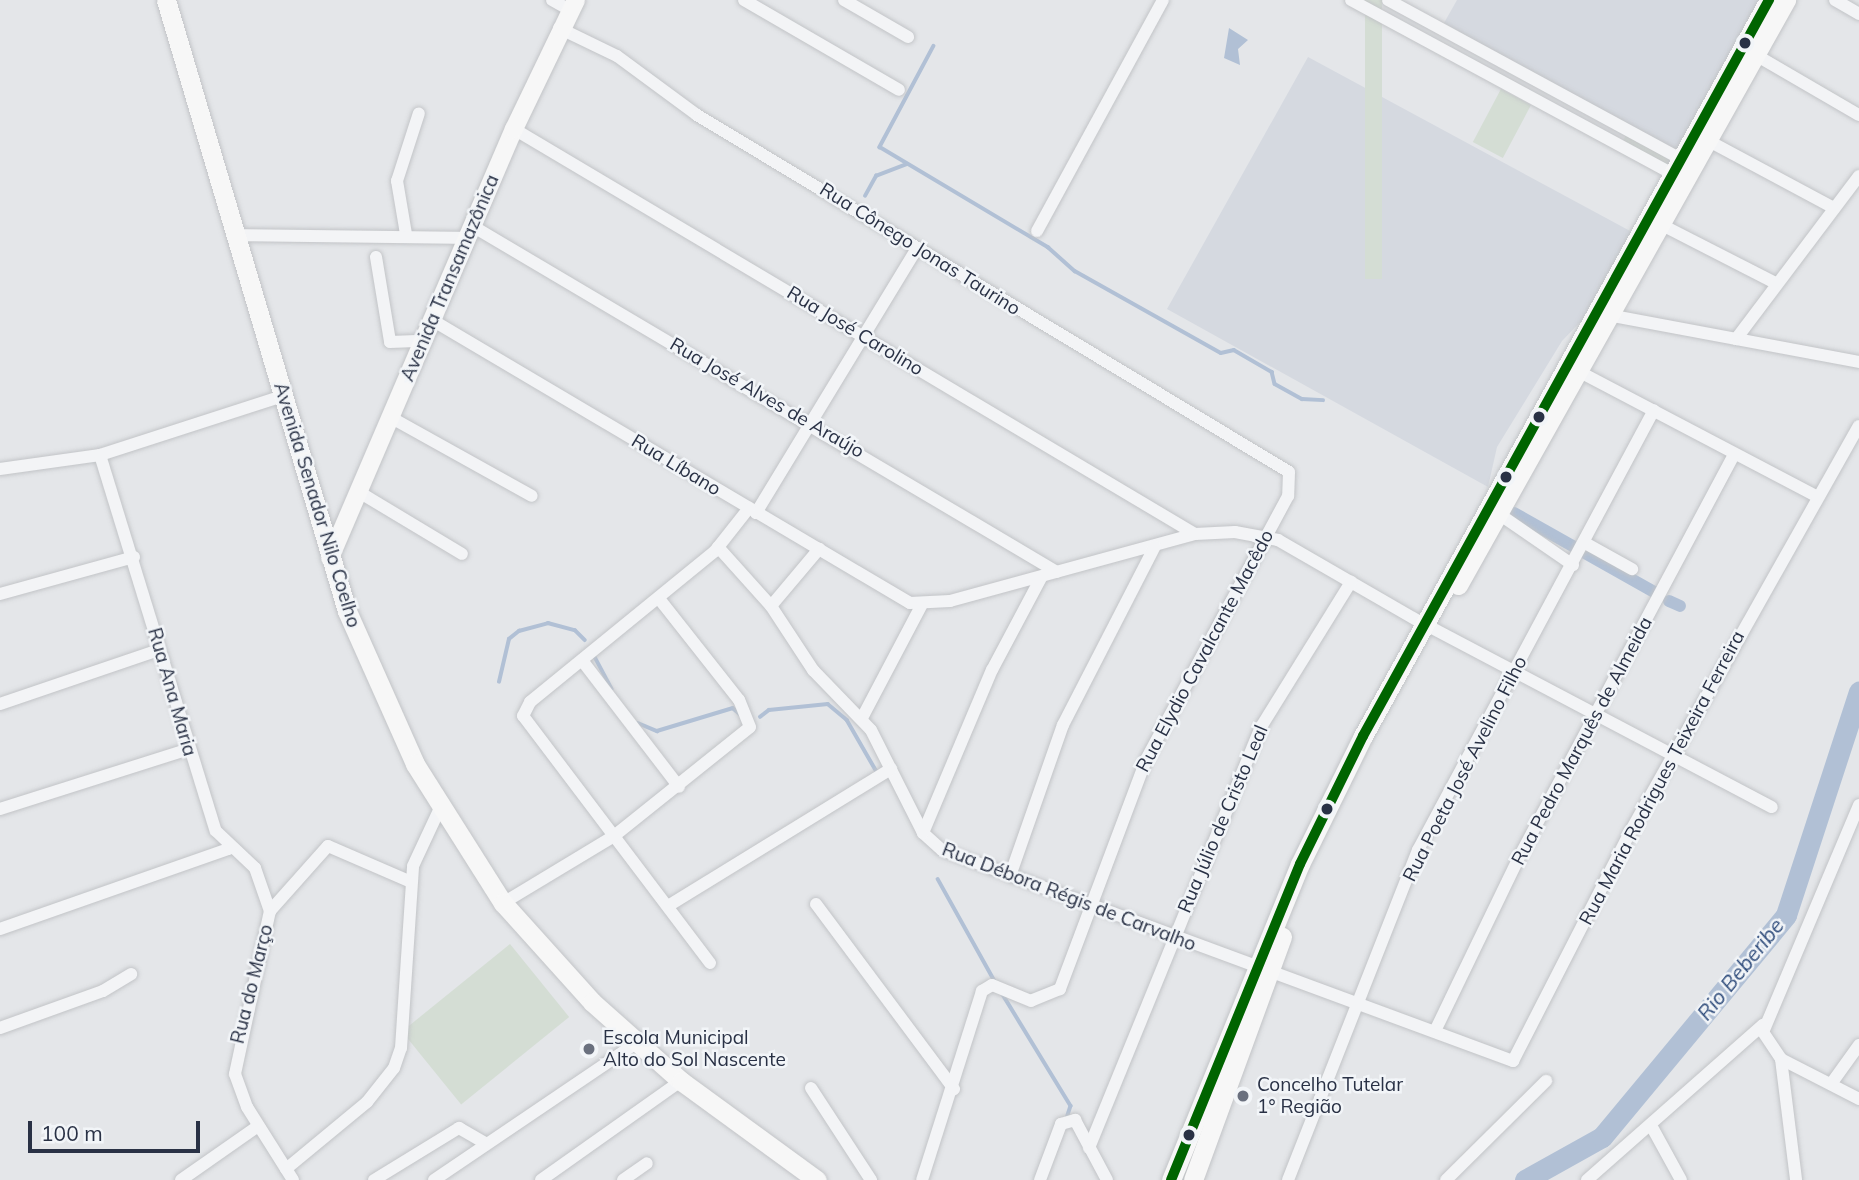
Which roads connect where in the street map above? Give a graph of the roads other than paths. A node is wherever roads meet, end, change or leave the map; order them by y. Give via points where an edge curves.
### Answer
1 (166, 0) edge
2 (552, 0) edge
3 (744, 0) edge
4 (845, 0) edge
5 (1163, 0) edge
6 (1352, 0) edge
7 (1388, 0) edge
8 (1769, 0) edge
9 (1786, 0) edge
10 (1835, 0) edge
11 (573, 5) edge
12 (1859, 14) edge
13 (559, 28) junction
14 (908, 37) dead end
15 (1754, 54) junction
16 (898, 90) dead end
17 (419, 113) dead end
18 (1859, 114) edge
19 (1622, 126) junction
20 (514, 129) junction
21 (1707, 140) junction
22 (1612, 142) junction
23 (1680, 168) junction
24 (1859, 176) edge
25 (1834, 208) junction
26 (1660, 224) junction
27 (1037, 231) dead end
28 (472, 232) junction
29 (406, 234) junction
30 (234, 235) junction
31 (917, 248) junction
32 (376, 257) dead end
33 (1777, 284) junction
34 (1608, 315) junction
35 (432, 320) junction
36 (867, 338) junction
37 (1737, 339) junction
38 (423, 341) junction
39 (1857, 359) edge
40 (1578, 371) junction
41 (283, 396) junction
42 (1654, 410) junction
43 (390, 417) junction
44 (812, 423) junction
45 (1859, 426) edge
46 (1734, 454) junction
47 (100, 455) junction
48 (1284, 465) joint
49 (0, 469) edge
50 (359, 492) junction
51 (532, 496) dead end
52 (1818, 497) junction
53 (752, 511) junction
54 (1499, 514) junction
55 (1195, 534) junction
56 (1265, 534) junction
57 (1155, 546) junction
58 (718, 547) junction
59 (819, 549) junction
60 (1579, 553) junction
61 (461, 554) dead end
62 (134, 557) junction
63 (330, 558) junction
64 (1632, 569) dead end
65 (1057, 572) junction
66 (1042, 576) junction
67 (1351, 582) junction
68 (0, 594) edge
69 (660, 600) junction
70 (771, 606) junction
71 (920, 606) junction
72 (1427, 626) junction
73 (159, 650) junction
74 (584, 663) junction
75 (1514, 673) junction
76 (0, 704) edge
77 (1593, 716) junction
78 (862, 719) junction
79 (189, 749) junction
80 (1673, 757) junction
81 (891, 769) junction
82 (679, 787) junction
83 (1859, 805) edge
84 (1772, 807) dead end
85 (440, 808) junction
86 (0, 809) edge
87 (923, 833) junction
88 (614, 836) junction
89 (229, 849) junction
90 (1010, 876) junction
91 (411, 882) junction
92 (503, 903) junction
93 (816, 904) dead end
94 (668, 906) junction
95 (1090, 908) junction
96 (270, 911) junction
97 (0, 929) edge
98 (1174, 939) junction
99 (710, 963) dead end
100 (1262, 970) junction
101 (131, 974) dead end
102 (1357, 1003) junction
103 (1763, 1024) junction
104 (0, 1028) edge
105 (1436, 1031) junction
106 (635, 1044) junction
107 (1859, 1045) edge
108 (1781, 1059) junction
109 (1513, 1061) joint
110 (681, 1081) junction
111 (1546, 1081) dead end
112 (1831, 1084) junction
113 (811, 1088) dead end
114 (954, 1089) junction
115 (1859, 1099) edge
116 (258, 1126) junction
117 (1653, 1129) dead end
118 (485, 1143) junction
119 (1089, 1148) junction
120 (648, 1163) dead end
121 (1185, 1173) edge
122 (289, 1175) edge
123 (181, 1180) edge
124 (374, 1180) edge
125 (434, 1180) edge
126 (541, 1180) edge
127 (623, 1180) edge
128 (817, 1180) edge
129 (871, 1180) edge
130 (922, 1180) edge
131 (1040, 1180) edge
132 (1107, 1180) edge
133 (1288, 1180) edge
134 (1446, 1180) edge
135 (1587, 1180) edge
136 (1681, 1180) edge
137 (1796, 1180) edge

1 - 30 main road, Avenida Senador Nilo Coelho
2 - 11 street
3 - 16 street
4 - 14 street
5 - 27 street
6 - 22 street
7 - 19 street
8 - 23 main road
9 - 15 main road
10 - 12 street
11 - 13 street, Avenida Transamazônica
13 - 20 street, Avenida Transamazônica
13 - 31 street, Rua Cônego Jonas Taurino via 617,56 697,115
15 - 18 street
15 - 21 main road
17 - 29 street via 397,181
19 - 22 street
19 - 23 street
20 - 28 street, Avenida Transamazônica
20 - 36 street, Rua José Carolino
21 - 23 main road
21 - 25 street
22 - 23 street
23 - 26 main road
23 - 72 main road
24 - 25 street
25 - 33 street
26 - 33 street
26 - 34 main road
28 - 29 street, Rua José Alves de Araújo
28 - 35 street, Avenida Transamazônica
28 - 44 street, Rua José Alves de Araújo
29 - 30 street, Rua José Alves de Araújo
30 - 41 main road, Avenida Senador Nilo Coelho
31 - 36 street
31 - 48 street, Rua Cônego Jonas Taurino
32 - 38 street via 390,342
33 - 37 street
34 - 37 street
34 - 40 main road
35 - 38 street, Avenida Transamazônica
35 - 53 street, Rua Líbano
36 - 44 street
36 - 55 street, Rua José Carolino
37 - 39 street
38 - 43 street, Avenida Transamazônica
40 - 42 street
40 - 54 main road
41 - 47 street
41 - 63 main road, Avenida Senador Nilo Coelho
42 - 46 street
42 - 60 street, Rua Poeta José Avelino Filho
43 - 50 street, Avenida Transamazônica
43 - 51 street
44 - 53 street
44 - 65 street, Rua José Alves de Araújo
45 - 52 street, Rua Maria Rodrigues Teixeira Ferreira
46 - 52 street
46 - 77 street, Rua Pedro Marquês de Almeida
47 - 49 street
47 - 62 street, Rua Ana Maria
48 - 56 street, Rua Elydio Cavalcante Macêdo via 1289,490
50 - 61 street
50 - 63 street, Avenida Transamazônica
52 - 80 street, Rua Maria Rodrigues Teixeira Ferreira
53 - 58 street
53 - 59 street, Rua Líbano
54 - 60 street
54 - 72 main road
55 - 56 street
55 - 57 street
56 - 67 street
56 - 95 street, Rua Elydio Cavalcante Macêdo via 1146,760
57 - 65 street
57 - 90 street via 1063,725
58 - 69 street
58 - 70 street, Rua Débora Régis de Carvalho
59 - 70 street
59 - 71 street, Rua Líbano
60 - 64 street
60 - 75 street, Rua Poeta José Avelino Filho
62 - 68 street
62 - 73 street, Rua Ana Maria
63 - 85 main road, Avenida Senador Nilo Coelho via 393,718
65 - 66 street
66 - 71 street
66 - 87 street via 992,670
67 - 72 street
67 - 98 street, Rua Júlio de Cristo Leal via 1274,701
69 - 74 street
69 - 82 street via 750,722 740,741
70 - 78 street, Rua Débora Régis de Carvalho via 813,670
71 - 78 street
72 - 75 street
72 - 100 main road via 1300,864
73 - 76 street
73 - 79 street, Rua Ana Maria
74 - 82 street
74 - 88 street via 530,702 524,721
75 - 77 street
75 - 102 street, Rua Poeta José Avelino Filho via 1418,850
77 - 80 street
77 - 105 street, Rua Pedro Marquês de Almeida
78 - 81 street, Rua Débora Régis de Carvalho
79 - 86 street
79 - 89 street, Rua Ana Maria via 216,831
80 - 84 street
80 - 109 street, Rua Maria Rodrigues Teixeira Ferreira
81 - 87 street, Rua Débora Régis de Carvalho
81 - 94 street
82 - 88 street
83 - 103 street
85 - 91 street via 418,849
85 - 92 main road, Avenida Senador Nilo Coelho
87 - 90 street, Rua Débora Régis de Carvalho via 942,850
88 - 92 street
88 - 94 street
89 - 96 street, Rua Ana Maria via 256,868
89 - 97 street
90 - 95 street, Rua Débora Régis de Carvalho
91 - 96 street, Rua do Março via 328,846
91 - 122 street via 401,1048 394,1068 367,1102
92 - 106 main road, Avenida Senador Nilo Coelho
93 - 114 street
94 - 99 street
95 - 98 street, Rua Débora Régis de Carvalho
95 - 114 street, Rua Elydio Cavalcante Macêdo via 1060,989 1040,1000 1014,997 992,985 982,991
96 - 116 street, Rua do Março via 234,1060 238,1089
98 - 100 street, Rua Débora Régis de Carvalho
98 - 119 street, Rua Júlio de Cristo Leal
100 - 102 street, Rua Débora Régis de Carvalho
100 - 121 main road
100 - 121 main road via 1219,1056
101 - 104 street via 103,992
102 - 105 street, Rua Débora Régis de Carvalho
102 - 133 street, Rua Poeta José Avelino Filho
103 - 108 street via 1768,1045
103 - 135 street
105 - 109 street, Rua Débora Régis de Carvalho
106 - 110 main road, Avenida Senador Nilo Coelho
106 - 118 street
107 - 112 street
108 - 112 street
108 - 137 street
110 - 126 street
110 - 128 main road, Avenida Senador Nilo Coelho
111 - 134 street
112 - 115 street
113 - 129 street
114 - 130 street
116 - 122 street, Rua do Março
116 - 123 street
117 - 136 street
118 - 124 street via 459,1128
118 - 125 street
119 - 131 street via 1069,1121
119 - 132 street
120 - 127 street

